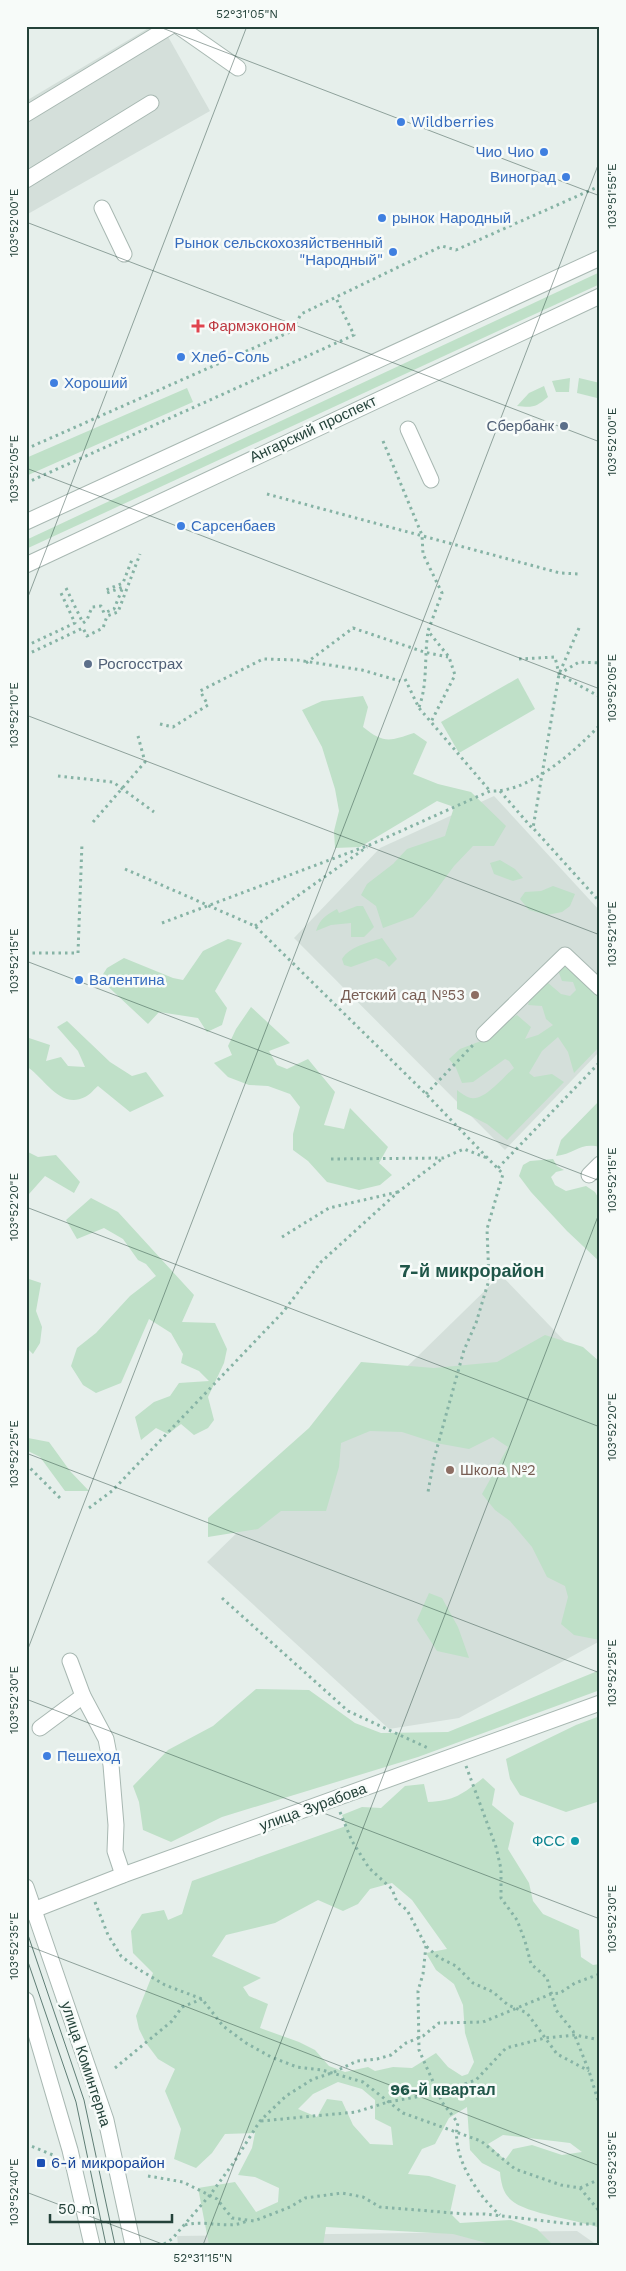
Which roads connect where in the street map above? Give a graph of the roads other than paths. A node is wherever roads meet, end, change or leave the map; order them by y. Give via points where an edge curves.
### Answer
1 (171, 26) edge
2 (178, 26) edge
3 (238, 68) dead end
4 (150, 103) dead end
5 (26, 114) edge
6 (26, 180) edge
7 (102, 208) dead end
8 (124, 254) dead end
9 (600, 258) edge
10 (600, 296) edge
11 (408, 429) dead end
12 (431, 480) dead end
13 (26, 522) edge
14 (26, 565) edge
15 (600, 988) edge
16 (484, 1034) road end
17 (600, 1164) edge
18 (589, 1176) dead end
19 (70, 1661) dead end
20 (83, 1696) junction
21 (600, 1703) edge
22 (40, 1728) dead end
23 (124, 1875) junction
24 (26, 1887) edge
25 (31, 1912) edge
26 (26, 2000) edge
27 (92, 2245) edge
28 (133, 2245) edge

1 - 5 street
2 - 3 street
4 - 6 street
7 - 8 street
9 - 13 street
10 - 14 street, Ангарский проспект
11 - 12 street
15 - 16 street via 565,955
17 - 18 street
19 - 20 street
20 - 22 street
20 - 23 street via 106,1739 114,1799 115,1851
21 - 23 street, улица Зурабова
23 - 25 street, улица Зурабова
24 - 25 street, улица Коминтерна
25 - 28 street, улица Коминтерна via 106,2120
26 - 27 street via 70,2150

